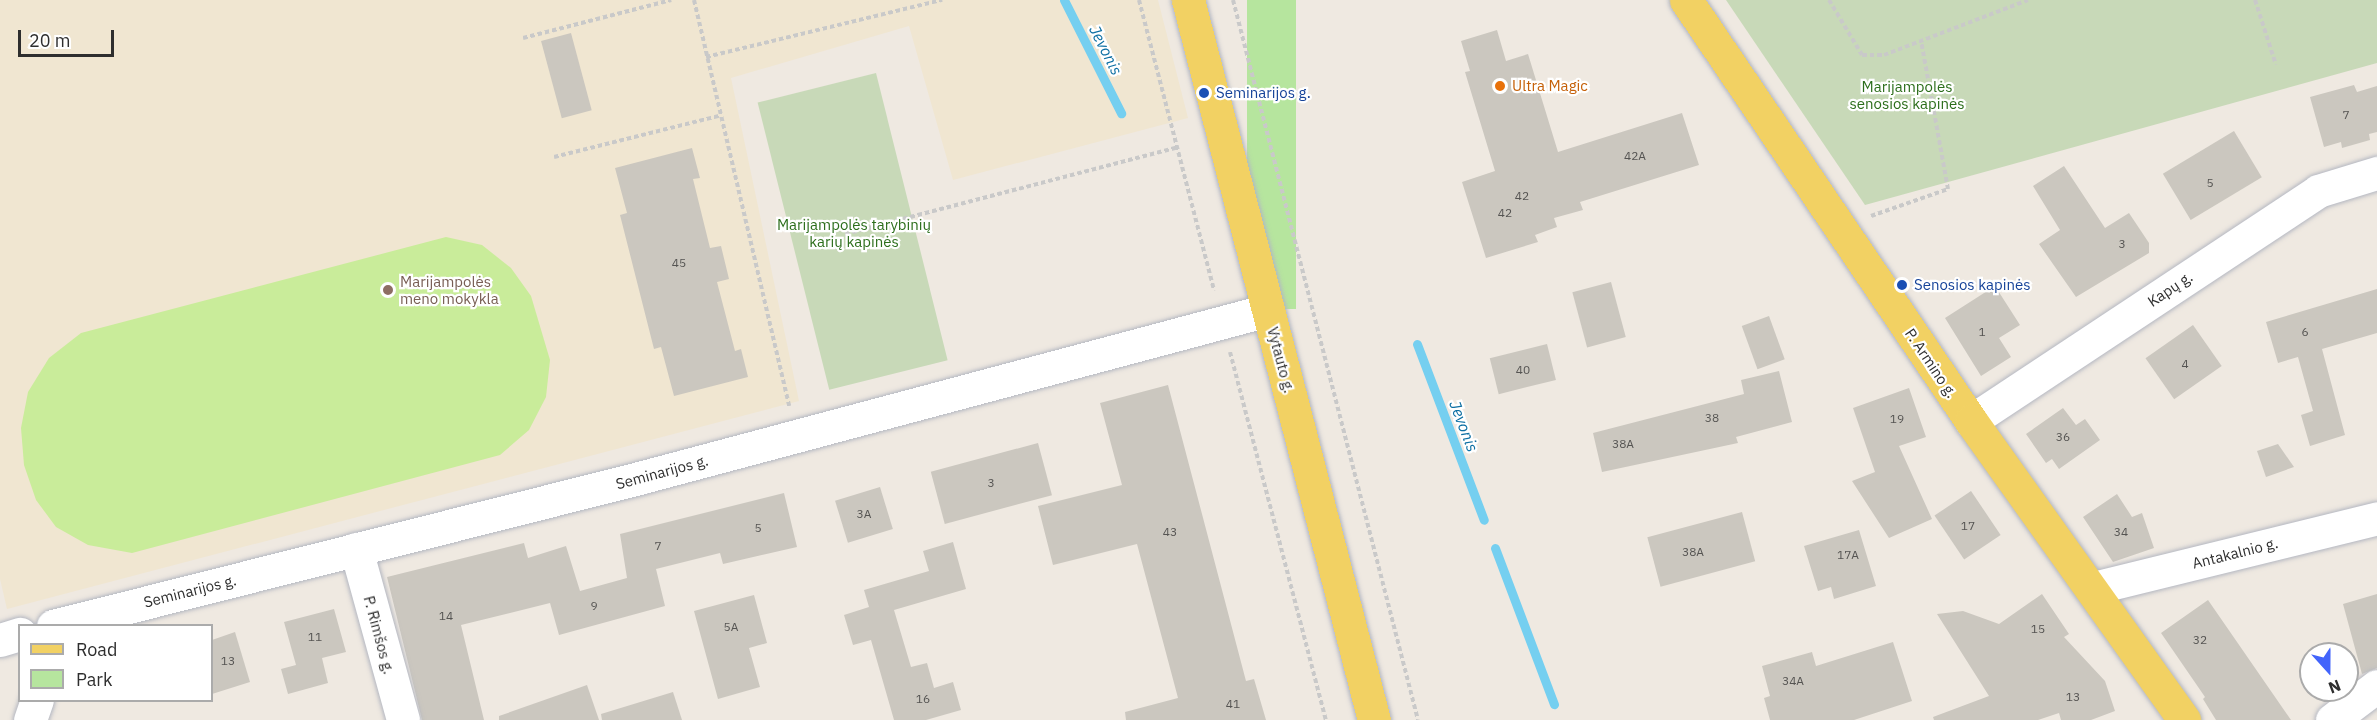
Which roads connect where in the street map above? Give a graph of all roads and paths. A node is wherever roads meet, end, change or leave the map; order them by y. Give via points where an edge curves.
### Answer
1 (671, 0) edge
2 (694, 0) edge
3 (942, 0) edge
4 (1139, 0) edge
5 (1188, 0) edge
6 (1233, 0) edge
7 (1686, 0) edge
8 (1829, 0) edge
9 (2028, 0) edge
10 (2255, 0) edge
11 (523, 38) dead end
12 (1921, 41) junction
13 (706, 57) junction
14 (2276, 65) dead end
15 (719, 116) junction
16 (1178, 147) junction
17 (555, 157) dead end
18 (2377, 173) edge
19 (1840, 226) junction
20 (845, 234) dead end
21 (1268, 310) junction
22 (1222, 321) junction
23 (1971, 421) junction
24 (796, 436) junction
25 (2377, 518) edge
26 (356, 549) junction
27 (2093, 588) junction
28 (60, 624) edge
29 (18, 635) edge
30 (0, 640) edge
31 (2377, 686) edge
32 (36, 702) edge
33 (30, 720) edge
34 (402, 720) edge
35 (1326, 720) edge
36 (1374, 720) edge
37 (1418, 720) edge
38 (2184, 720) edge
39 (2332, 720) edge

1 - 11 path
2 - 13 path
3 - 13 path
4 - 16 path
5 - 21 main road, Vytauto g.
6 - 37 path
7 - 19 main road, P. Armino g.
8 - 12 path via 1862,55 1884,55
9 - 12 path
10 - 14 path
12 - 19 path via 1948,189
13 - 15 path
15 - 17 path
15 - 24 path
16 - 20 path
16 - 22 path
18 - 23 street, Kapų g. via 2318,191
19 - 23 main road, P. Armino g.
21 - 22 street, Seminarijos g.
21 - 36 main road, Vytauto g.
22 - 24 street, Seminarijos g.
22 - 35 path
23 - 27 main road, P. Armino g.
24 - 26 street, Seminarijos g.
25 - 27 street, Antakalnio g.
26 - 28 street, Seminarijos g.
26 - 34 street, P. Rimšos g.
27 - 38 main road, P. Armino g.
29 - 30 street
31 - 39 street
32 - 33 street

